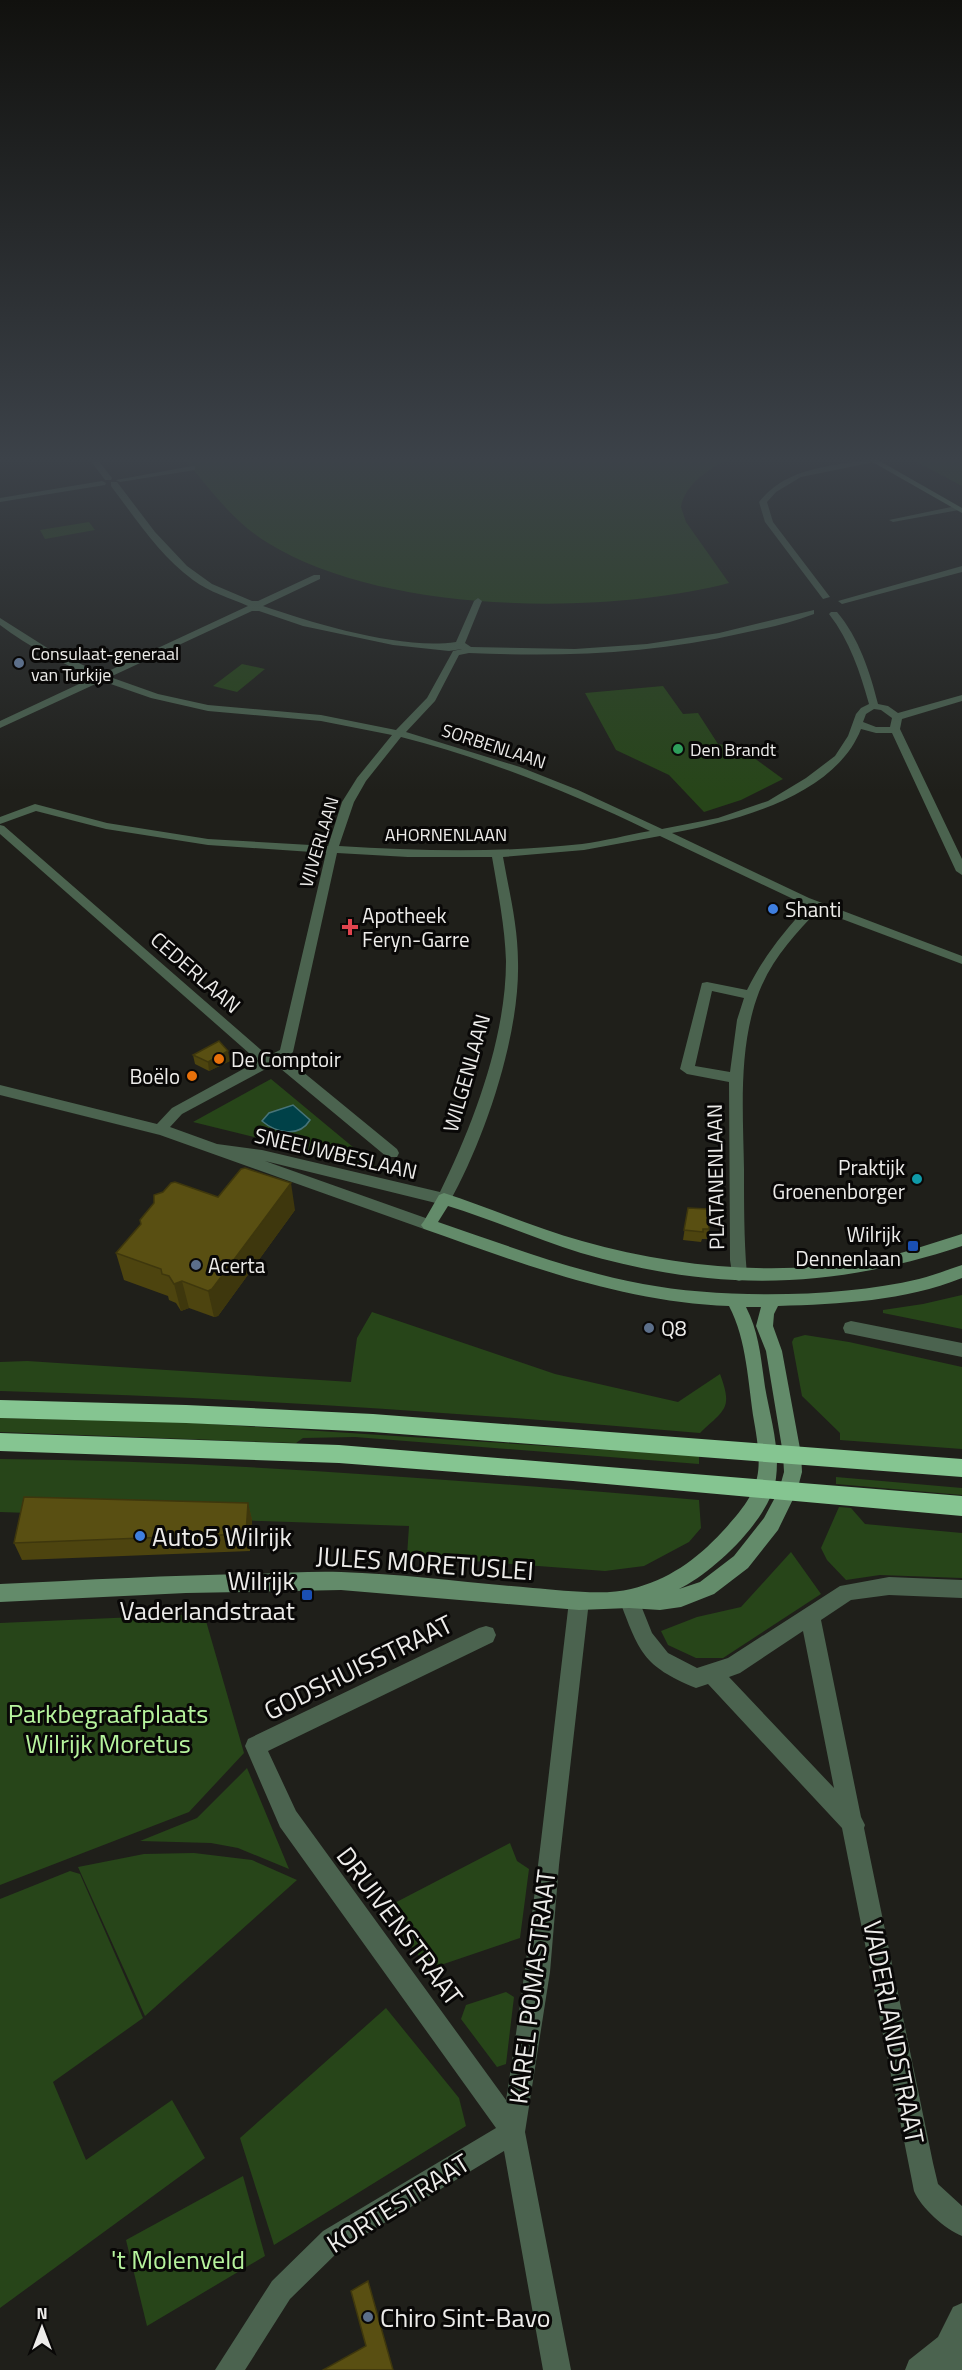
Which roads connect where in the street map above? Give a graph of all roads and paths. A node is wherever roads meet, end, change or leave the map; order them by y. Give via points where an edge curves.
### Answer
1 (188, 571) edge
2 (798, 571) edge
3 (956, 571) edge
4 (317, 577) dead end
5 (478, 601) dead end
6 (842, 601) junction
7 (255, 606) junction
8 (821, 608) junction
9 (0, 621) edge
10 (458, 649) junction
11 (103, 677) junction
12 (962, 698) edge
13 (874, 706) junction
14 (858, 723) junction
15 (896, 723) junction
16 (0, 725) edge
17 (399, 734) junction
18 (0, 821) edge
19 (0, 828) edge
20 (661, 834) junction
21 (332, 850) junction
22 (497, 854) junction
23 (962, 871) edge
24 (816, 905) junction
25 (962, 960) edge
26 (750, 995) junction
27 (271, 1060) junction
28 (735, 1078) junction
29 (0, 1090) edge
30 (159, 1130) junction
31 (219, 1149) junction
32 (392, 1153) dead end
33 (444, 1199) junction
34 (429, 1225) junction
35 (962, 1240) edge
36 (962, 1271) edge
37 (739, 1275) junction
38 (734, 1301) junction
39 (772, 1301) junction
40 (851, 1328) dead end
41 (962, 1350) edge
42 (0, 1409) edge
43 (0, 1442) edge
44 (766, 1453) junction
45 (792, 1454) junction
46 (962, 1468) edge
47 (765, 1490) junction
48 (788, 1491) junction
49 (962, 1506) edge
50 (962, 1589) edge
51 (0, 1593) edge
52 (629, 1599) junction
53 (579, 1601) junction
54 (810, 1617) junction
55 (486, 1635) dead end
56 (712, 1673) junction
57 (255, 1746) joint
58 (854, 1825) junction
59 (513, 2132) junction
60 (962, 2223) edge
61 (962, 2316) edge
62 (950, 2359) edge
63 (229, 2370) edge
64 (557, 2370) edge
65 (919, 2370) edge

1 - 7 street
2 - 8 street
3 - 6 street
4 - 7 street
5 - 10 street, VIJVERLAAN
6 - 8 street
6 - 8 street via 837,598
7 - 10 street via 345,633
7 - 11 street
8 - 10 street via 741,632 644,648 562,652
8 - 13 street via 842,624
9 - 11 street, SORBENLAAN via 57,656
10 - 17 street, VIJVERLAAN via 431,699
11 - 16 street
11 - 17 street, SORBENLAAN via 149,694 208,708 317,718
12 - 15 street
13 - 14 street via 863,709
13 - 15 street via 884,708
14 - 15 street via 868,730 884,732
14 - 20 street, AHORNENLAAN via 838,758 772,803 720,821
15 - 23 street
17 - 20 street, SORBENLAAN via 542,778 617,809
17 - 21 street, VIJVERLAAN via 348,802
18 - 21 street, AHORNENLAAN via 35,807 106,826 208,842
19 - 27 street, CEDERLAAN
20 - 22 street, AHORNENLAAN via 584,847
20 - 24 street, SORBENLAAN via 680,839
21 - 22 street, AHORNENLAAN
21 - 27 street, VIJVERLAAN via 286,1052
22 - 33 street, WILGENLAAN via 512,963 508,1000 487,1092
24 - 25 street, SORBENLAAN
24 - 26 street, PLATANENLAAN via 785,936
26 - 28 street, PLATANENLAAN
26 - 28 street, PLATANENLAAN via 707,986 687,1069
27 - 30 street via 177,1111
27 - 32 street, CEDERLAAN
28 - 37 street, PLATANENLAAN
29 - 30 street, SNEEUWBESLAAN
30 - 31 street, SNEEUWBESLAAN
31 - 33 street, SNEEUWBESLAAN via 262,1155
31 - 34 street, SNEEUWBESLAAN via 246,1162
33 - 34 street, WILGENLAAN
33 - 37 street via 617,1257 675,1269
34 - 38 street via 644,1291
35 - 37 street via 920,1256 848,1271
36 - 39 street via 866,1294
38 - 39 street
38 - 44 street via 745,1318 748,1332
39 - 45 street, JULES MORETUSLEI via 763,1318 774,1351
40 - 41 street
42 - 44 highway via 373,1423
43 - 47 highway via 339,1454
44 - 45 highway
44 - 47 street
45 - 46 highway
45 - 48 street, JULES MORETUSLEI
47 - 48 highway
47 - 52 street, JULES MORETUSLEI via 745,1521 694,1571
48 - 49 highway
48 - 52 street, JULES MORETUSLEI via 764,1534 741,1562 707,1588 660,1601
50 - 54 street via 889,1586 847,1592
51 - 53 street, JULES MORETUSLEI via 341,1581
52 - 53 street, JULES MORETUSLEI
52 - 56 street via 644,1639 661,1660 696,1678
53 - 59 street, KAREL POMASTRAAT via 538,1972
54 - 56 street via 733,1666
54 - 58 street, VADERLANDSTRAAT
55 - 57 street, GODSHUISSTRAAT
56 - 58 street
57 - 59 street, DRUIVENSTRAAT via 288,1819
58 - 60 street, VADERLANDSTRAAT via 927,2191
59 - 63 street, KORTESTRAAT via 332,2240 281,2290
59 - 64 street, KAREL POMASTRAAT
61 - 62 street
62 - 65 street

